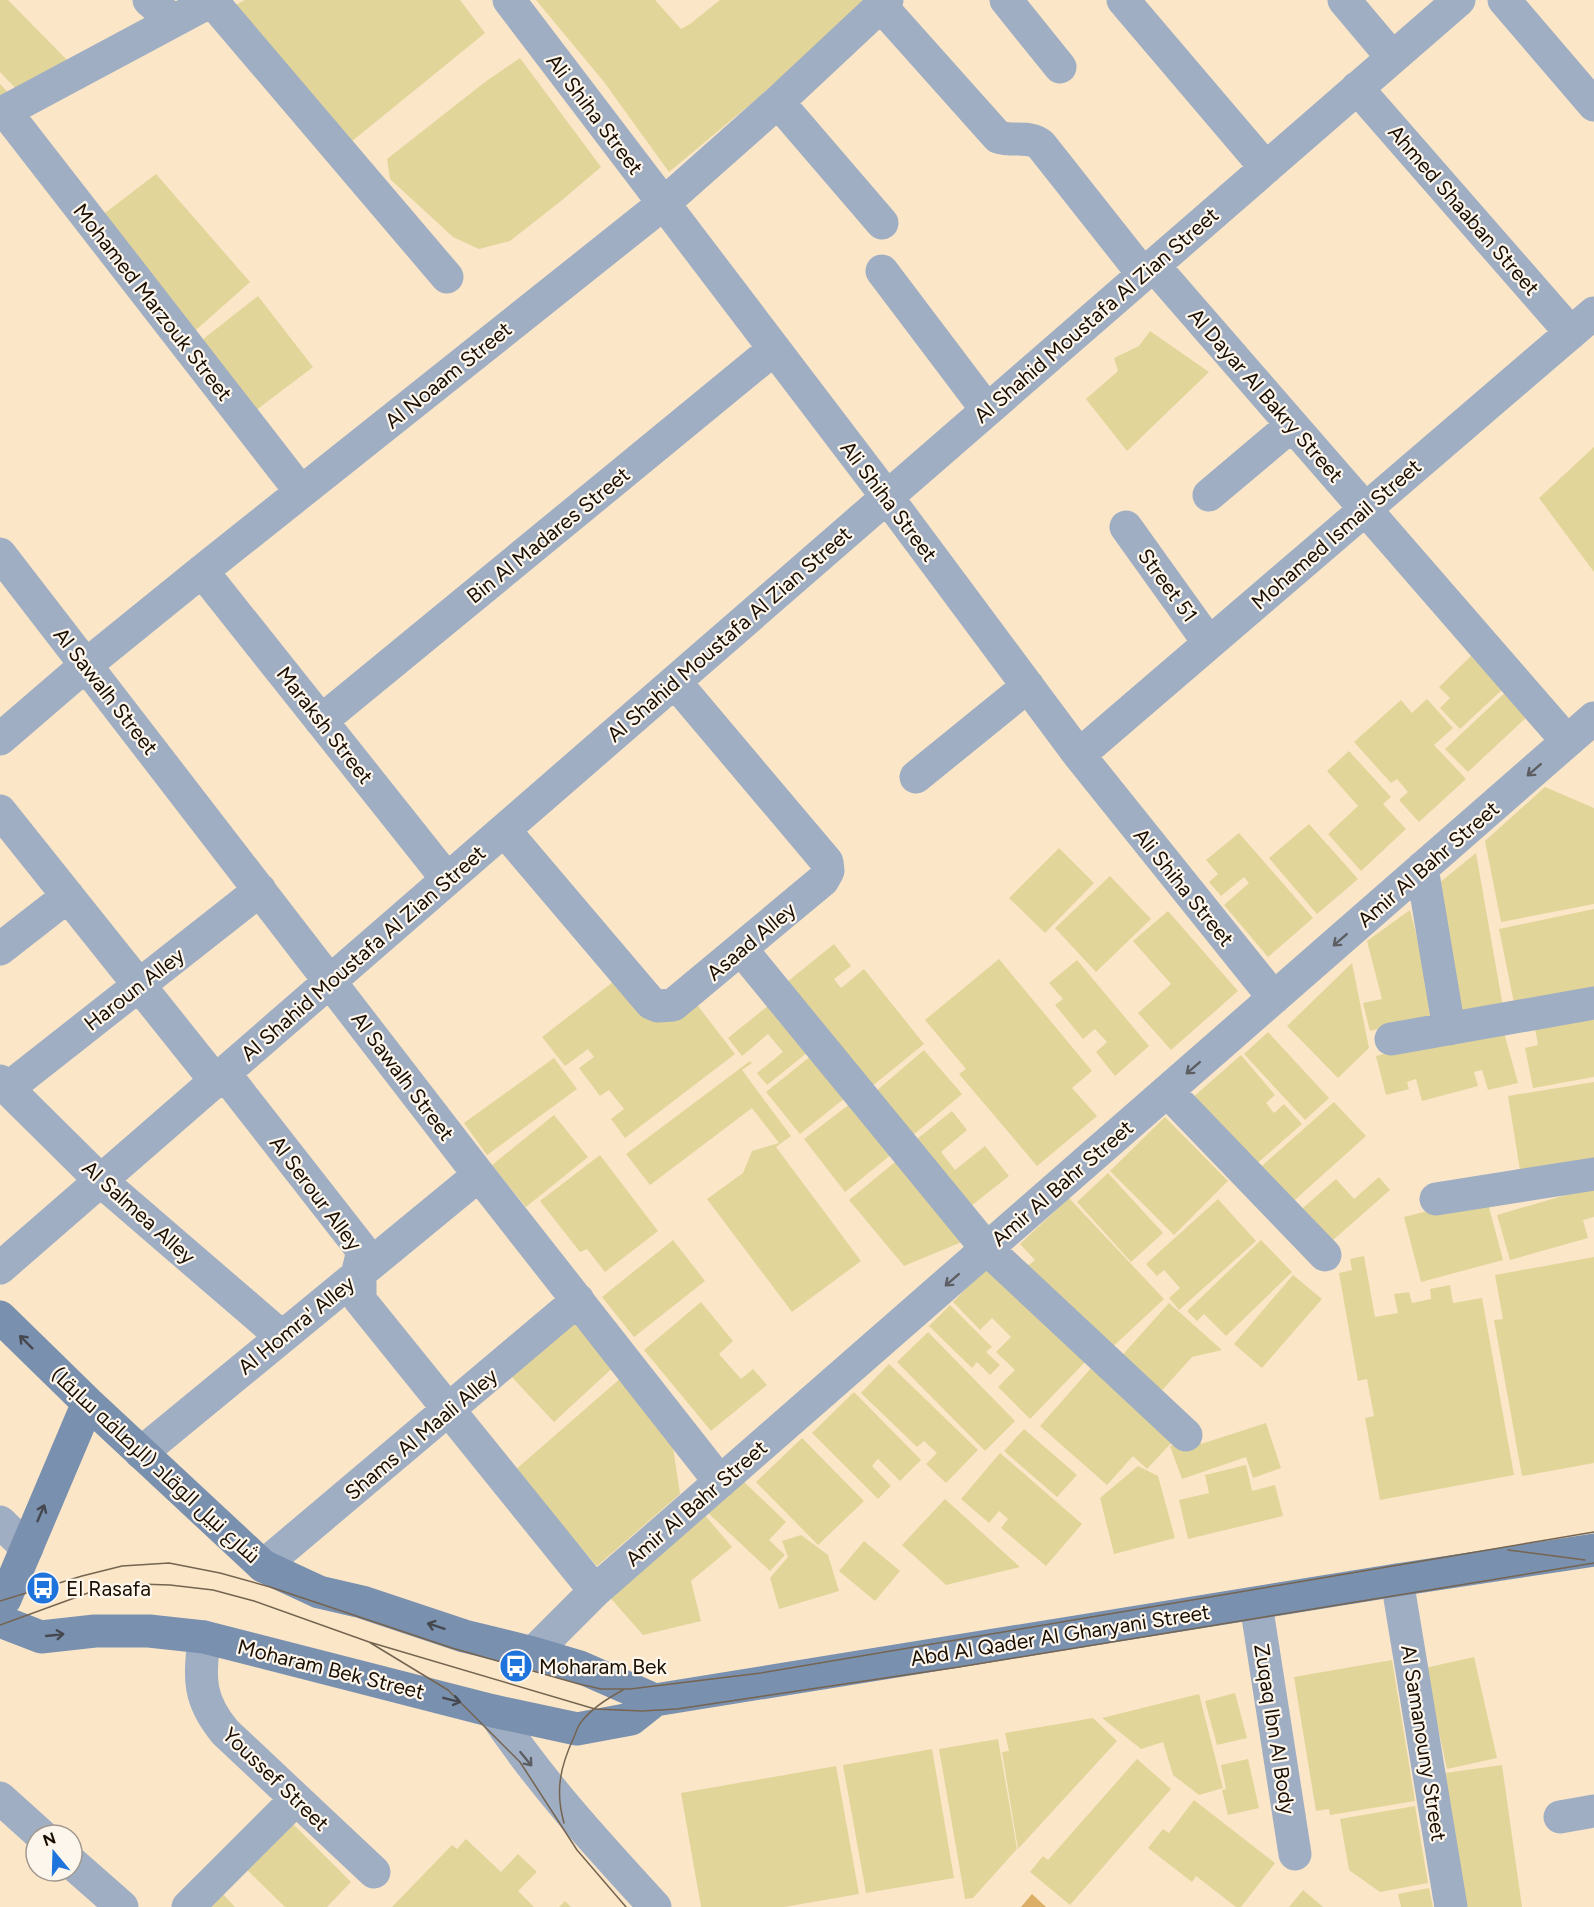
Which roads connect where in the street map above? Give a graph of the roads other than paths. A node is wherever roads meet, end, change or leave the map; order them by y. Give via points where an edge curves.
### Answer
1 (213, 0) edge
2 (509, 0) edge
3 (1006, 0) edge
4 (1123, 0) edge
5 (1344, 0) edge
6 (1458, 0) edge
7 (1504, 0) edge
8 (884, 3) edge
9 (161, 11) edge
10 (1392, 57) junction
11 (1060, 67) dead end
12 (1357, 88) junction
13 (778, 102) junction
14 (1594, 105) edge
15 (2, 112) edge
16 (1266, 168) junction
17 (663, 204) junction
18 (882, 224) dead end
19 (1148, 270) junction
20 (882, 271) dead end
21 (447, 277) dead end
22 (1583, 323) edge
23 (774, 349) junction
24 (987, 410) junction
25 (1292, 424) junction
26 (301, 492) junction
27 (1209, 495) dead end
28 (887, 497) junction
29 (1365, 509) junction
30 (1126, 527) dead end
31 (0, 554) edge
32 (202, 571) junction
33 (1209, 643) junction
34 (86, 665) junction
35 (675, 682) junction
36 (1028, 686) junction
37 (1594, 718) edge
38 (321, 721) junction
39 (0, 739) edge
40 (1567, 741) junction
41 (1078, 754) junction
42 (916, 777) dead end
43 (0, 811) edge
44 (504, 830) junction
45 (1422, 868) junction
46 (447, 879) junction
47 (260, 890) junction
48 (68, 896) junction
49 (0, 949) edge
50 (741, 949) junction
51 (331, 981) junction
52 (139, 984) junction
53 (1274, 998) junction
54 (1594, 1003) edge
55 (1449, 1029) junction
56 (1391, 1039) dead end
57 (217, 1079) junction
58 (4, 1085) edge
59 (1167, 1091) junction
60 (1594, 1174) edge
61 (479, 1175) junction
62 (101, 1181) junction
63 (1436, 1199) dead end
64 (987, 1249) junction
65 (1325, 1255) dead end
66 (0, 1268) edge
67 (357, 1275) junction
68 (578, 1300) junction
69 (0, 1317) edge
70 (282, 1337) junction
71 (88, 1403) junction
72 (448, 1411) junction
73 (1186, 1435) dead end
74 (141, 1453) junction
75 (720, 1482) junction
76 (0, 1522) edge
77 (27, 1548) junction
78 (1594, 1550) edge
79 (263, 1566) junction
80 (1397, 1580) junction
81 (596, 1591) junction
82 (0, 1604) edge
83 (1256, 1604) junction
84 (0, 1621) edge
85 (204, 1637) junction
86 (533, 1653) junction
87 (655, 1700) junction
88 (494, 1711) junction
89 (0, 1798) edge
90 (296, 1799) junction
91 (1594, 1811) edge
92 (1560, 1817) dead end
93 (28, 1823) edge
94 (1295, 1854) dead end
95 (374, 1872) dead end
96 (84, 1874) edge
97 (122, 1907) edge
98 (188, 1907) edge
99 (655, 1907) edge
100 (1451, 1907) edge

1 - 9 street
1 - 21 street
2 - 17 street, Ali Shiha Street
3 - 11 street
4 - 16 street
5 - 10 street
6 - 10 street, Al Shahid Moustafa Al Zian Street
7 - 14 street
8 - 13 street, Al Noaam Street
8 - 19 street, Al Dayar Al Bakry Street via 998,137 1035,140 1041,145
9 - 15 street
10 - 12 street, Al Shahid Moustafa Al Zian Street
12 - 16 street, Al Shahid Moustafa Al Zian Street
12 - 22 street, Ahmed Shaaban Street
13 - 17 street, Al Noaam Street
13 - 18 street
15 - 26 street, Mohamed Marzouk Street
16 - 19 street, Al Shahid Moustafa Al Zian Street
17 - 23 street, Ali Shiha Street
17 - 26 street, Al Noaam Street
19 - 24 street, Al Shahid Moustafa Al Zian Street
19 - 25 street, Al Dayar Al Bakry Street
20 - 24 street
22 - 29 street, Mohamed Ismail Street
23 - 28 street, Ali Shiha Street
23 - 38 street, Bin Al Madares Street
24 - 28 street, Al Shahid Moustafa Al Zian Street
25 - 27 street
25 - 29 street, Al Dayar Al Bakry Street
26 - 32 street, Al Noaam Street
28 - 35 street, Al Shahid Moustafa Al Zian Street
28 - 36 street, Ali Shiha Street
29 - 33 street, Mohamed Ismail Street
29 - 40 street, Al Dayar Al Bakry Street
30 - 33 street, Street 51
31 - 34 street, Al Sawalh Street
32 - 34 street, Al Noaam Street
32 - 38 street, Maraksh Street
33 - 41 street, Mohamed Ismail Street
34 - 39 street, Al Noaam Street
34 - 47 street, Al Sawalh Street
35 - 44 street, Al Shahid Moustafa Al Zian Street
35 - 50 street, Asaad Alley via 826,862 828,872 823,880
36 - 41 street, Ali Shiha Street
36 - 42 street
37 - 40 street, Amir Al Bahr Street
38 - 46 street, Maraksh Street
40 -> 45 street, Amir Al Bahr Street
41 - 53 street, Ali Shiha Street
43 - 48 street, Al Serour Alley
44 - 46 street, Al Shahid Moustafa Al Zian Street
44 - 50 street, Asaad Alley via 651,1003 673,1005
45 -> 53 street, Amir Al Bahr Street
45 - 55 street
46 - 51 street, Al Shahid Moustafa Al Zian Street
47 - 51 street, Al Sawalh Street
47 - 52 street, Haroun Alley
48 - 49 street
48 - 52 street, Al Serour Alley
50 - 64 street
51 - 57 street, Al Shahid Moustafa Al Zian Street
51 - 61 street, Al Sawalh Street
52 - 57 street, Al Serour Alley
52 - 58 street, Haroun Alley
53 -> 59 street, Amir Al Bahr Street
54 - 55 street
55 - 56 street
57 - 62 street, Al Shahid Moustafa Al Zian Street
57 - 67 street, Al Serour Alley via 231,1082 363,1251
58 - 62 street, Al Salmea Alley
59 - 64 street, Amir Al Bahr Street
59 - 65 street
60 - 63 street
61 - 67 street, Al Homra' Alley
61 - 68 street, Al Sawalh Street
62 - 66 street, Al Shahid Moustafa Al Zian Street
62 - 70 street, Al Salmea Alley
64 - 73 street
64 -> 75 street, Amir Al Bahr Street
67 - 70 street, Al Homra' Alley
67 - 72 street, Al Serour Alley via 360,1300
68 - 72 street, Shams Al Maali Alley
68 - 75 street, Al Sawalh Street
71 -> 69 main road, شارع نبيل الوقاد (الرصافه سابقا)
70 - 74 street, Al Homra' Alley
71 - 74 main road, شارع نبيل الوقاد (الرصافه سابقا)
77 -> 71 main road
72 - 79 street, Shams Al Maali Alley
72 - 81 street, Al Serour Alley
74 - 79 main road, شارع نبيل الوقاد (الرصافه سابقا)
75 - 81 street, Amir Al Bahr Street
76 - 77 street
77 - 82 main road
78 - 80 main road, Abd Al Qader Al Gharyani Street
86 -> 79 main road, شارع نبيل الوقاد (الرصافه سابقا) via 319,1592
80 - 83 main road, Abd Al Qader Al Gharyani Street
80 - 100 street, Al Samanouny Street
81 - 86 street, Amir Al Bahr Street
83 - 87 main road, Abd Al Qader Al Gharyani Street
83 - 94 street, Zuqaq Ibn Al Body
84 -> 85 main road, Moharam Bek Street via 41,1637 95,1631
85 -> 88 main road, Moharam Bek Street
85 - 90 street, Youssef Street via 202,1690 215,1720
86 - 87 main road via 580,1667
87 - 88 main road, Moharam Bek Street via 631,1719 577,1729
88 -> 99 street via 574,1818
89 - 93 street
90 - 95 street, Youssef Street
90 - 98 street
91 - 92 street
96 - 97 street

